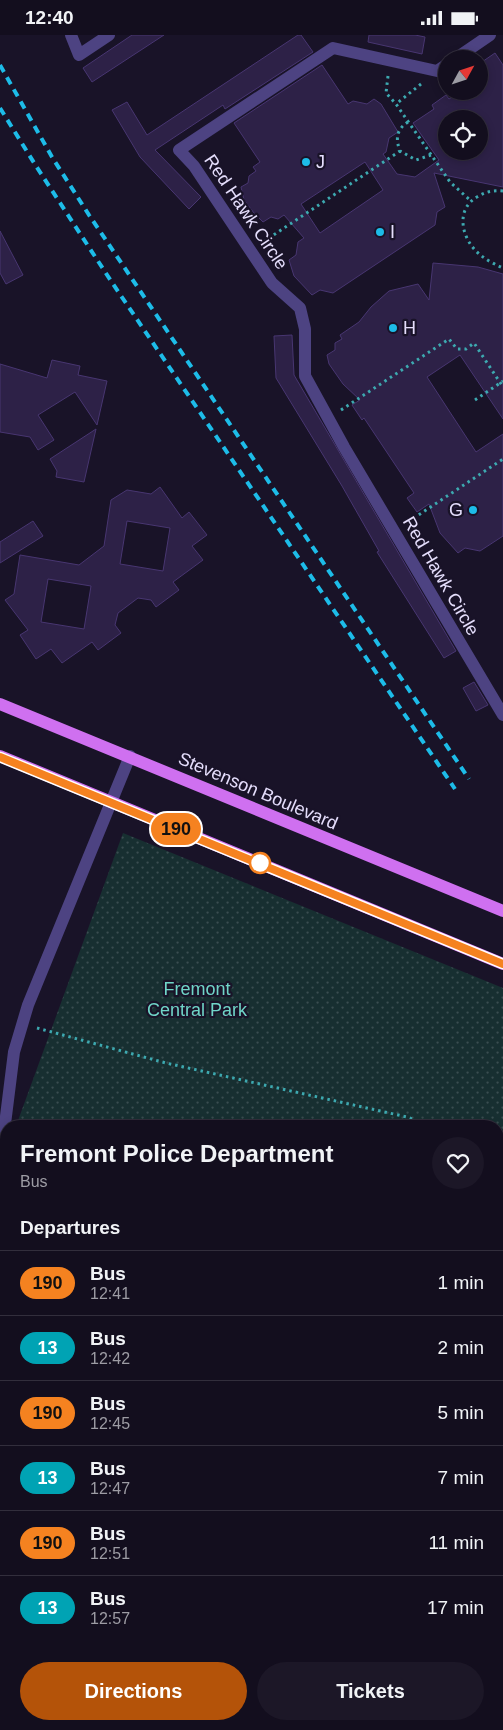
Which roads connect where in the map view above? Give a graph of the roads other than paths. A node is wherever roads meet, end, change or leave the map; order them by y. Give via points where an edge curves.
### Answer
1 (71, 35) edge
2 (109, 35) edge
3 (490, 35) edge
4 (468, 50) edge
5 (438, 67) edge
6 (0, 704) edge
7 (503, 715) edge
8 (130, 756) junction
9 (0, 757) edge
10 (111, 801) junction
11 (503, 911) edge
12 (503, 964) edge
13 (6, 1120) edge

1 - 2 street via 78,55
3 - 4 street
5 - 7 street, Red Hawk Circle via 332,48 179,150 194,166 272,283 300,308 305,329 306,376
6 - 8 main road, Stevenson Boulevard
8 - 10 street
8 - 11 main road, Stevenson Boulevard
9 - 10 main road
10 - 12 main road
10 - 13 street via 22,1023 14,1052

